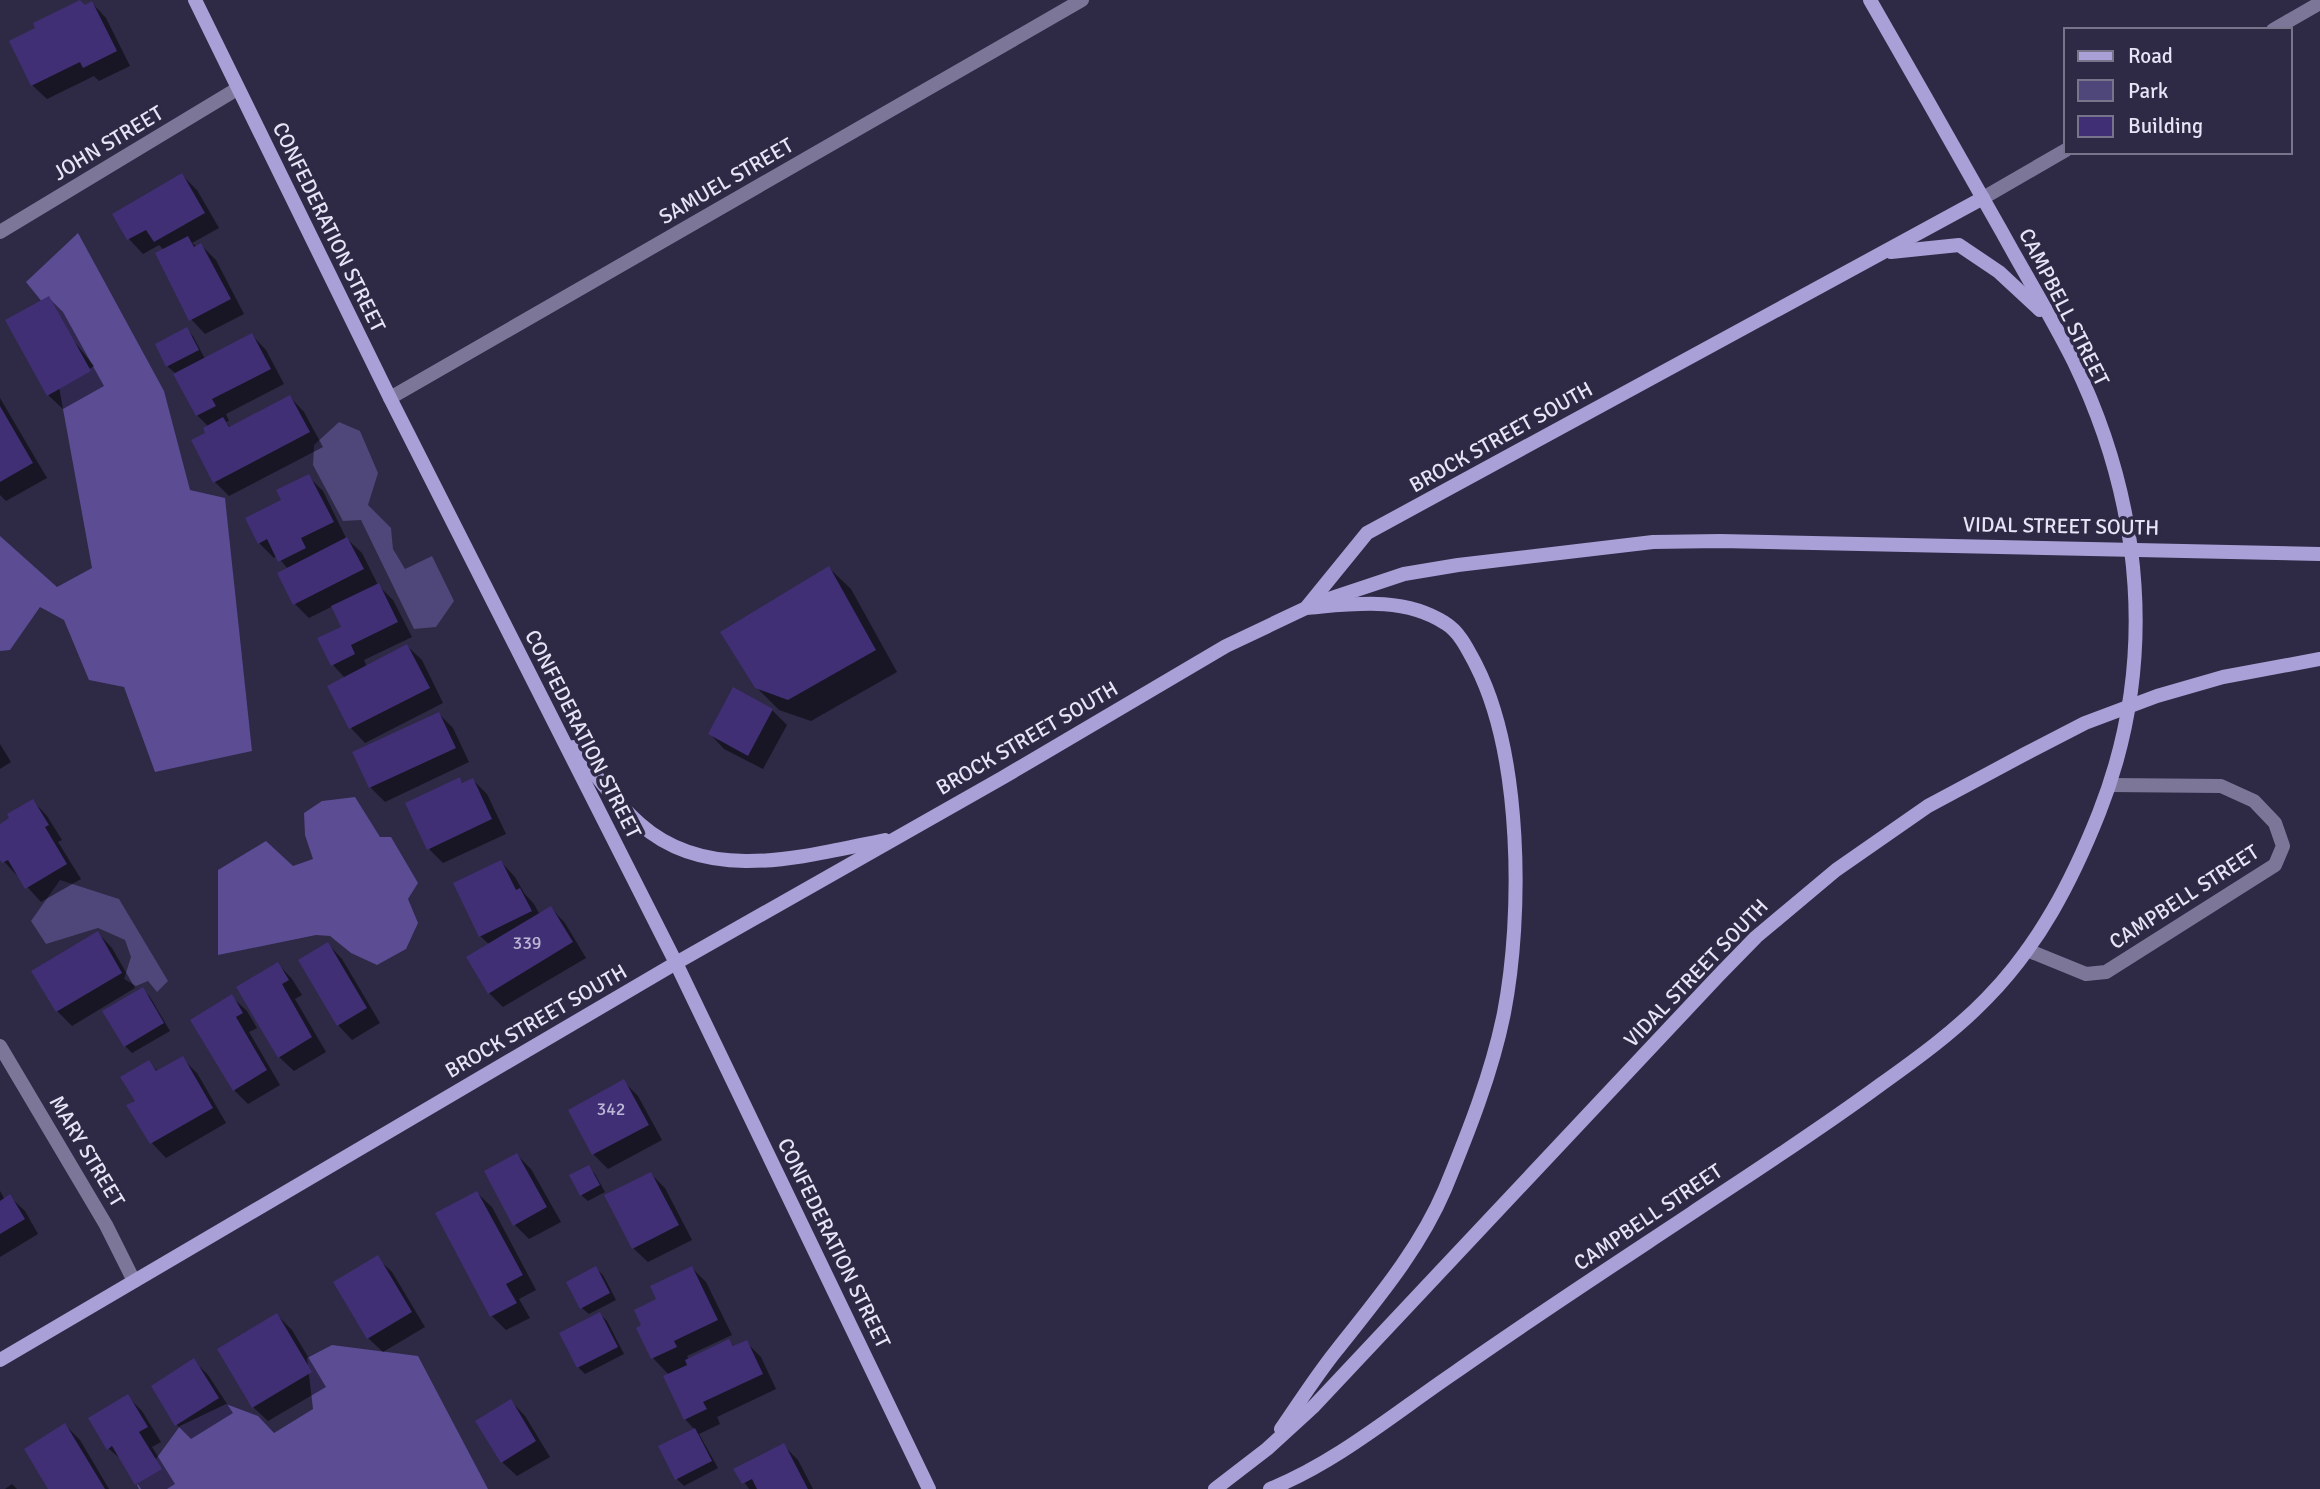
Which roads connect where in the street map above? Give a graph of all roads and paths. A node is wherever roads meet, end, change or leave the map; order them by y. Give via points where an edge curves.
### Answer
1 (195, 0) edge
2 (1870, 0) edge
3 (1072, 3) edge
4 (2320, 3) edge
5 (2276, 28) edge
6 (237, 89) junction
7 (2064, 151) edge
8 (1983, 198) junction
9 (0, 232) edge
10 (1880, 254) junction
11 (2051, 320) junction
12 (390, 398) junction
13 (2320, 554) edge
14 (1306, 608) junction
15 (2320, 659) edge
16 (554, 721) junction
17 (2110, 785) junction
18 (897, 838) junction
19 (2027, 950) junction
20 (676, 963) junction
21 (0, 1046) edge
22 (134, 1281) junction
23 (0, 1360) edge
24 (1267, 1450) junction
25 (929, 1489) edge
26 (1215, 1489) edge
27 (1270, 1489) edge

1 - 6 main road, CONFEDERATION STREET
2 - 8 main road, CAMPBELL STREET
3 - 12 street, SAMUEL STREET
4 - 5 street
6 - 9 street, JOHN STREET
6 - 12 main road, CONFEDERATION STREET
7 - 8 street, BROCK STREET SOUTH
8 - 10 main road, BROCK STREET SOUTH
8 - 11 main road, CAMPBELL STREET
10 - 11 main road via 1959,246 1999,272
10 - 14 main road, BROCK STREET SOUTH via 1367,533
11 - 17 main road, CAMPBELL STREET via 2075,366 2112,463 2136,579 2134,678
12 - 16 main road, CONFEDERATION STREET
13 - 14 main road, VIDAL STREET SOUTH via 1653,542 1404,574
14 - 18 main road, BROCK STREET SOUTH via 1226,646
14 - 24 main road via 1361,604 1419,609 1447,624 1465,643 1484,680 1504,755 1515,850 1514,928 1504,1014 1444,1190 1398,1272 1314,1380
15 - 24 main road, VIDAL STREET SOUTH via 2223,677 2085,723 1928,806 1836,870 1756,937 1314,1406
16 - 18 main road via 640,824 667,843 698,856 728,861 800,858
16 - 20 main road, CONFEDERATION STREET
17 - 19 main road, CAMPBELL STREET via 2077,869
17 - 19 street, CAMPBELL STREET via 2221,786 2253,801 2275,823 2283,846 2275,865 2106,972 2086,974
18 - 20 main road, BROCK STREET SOUTH
19 - 27 main road, CAMPBELL STREET via 1959,1024 1867,1095 1344,1449
20 - 22 main road, BROCK STREET SOUTH
20 - 25 main road, CONFEDERATION STREET
21 - 22 street, MARY STREET
22 - 23 main road, BROCK STREET SOUTH
24 - 26 main road, VIDAL STREET SOUTH

